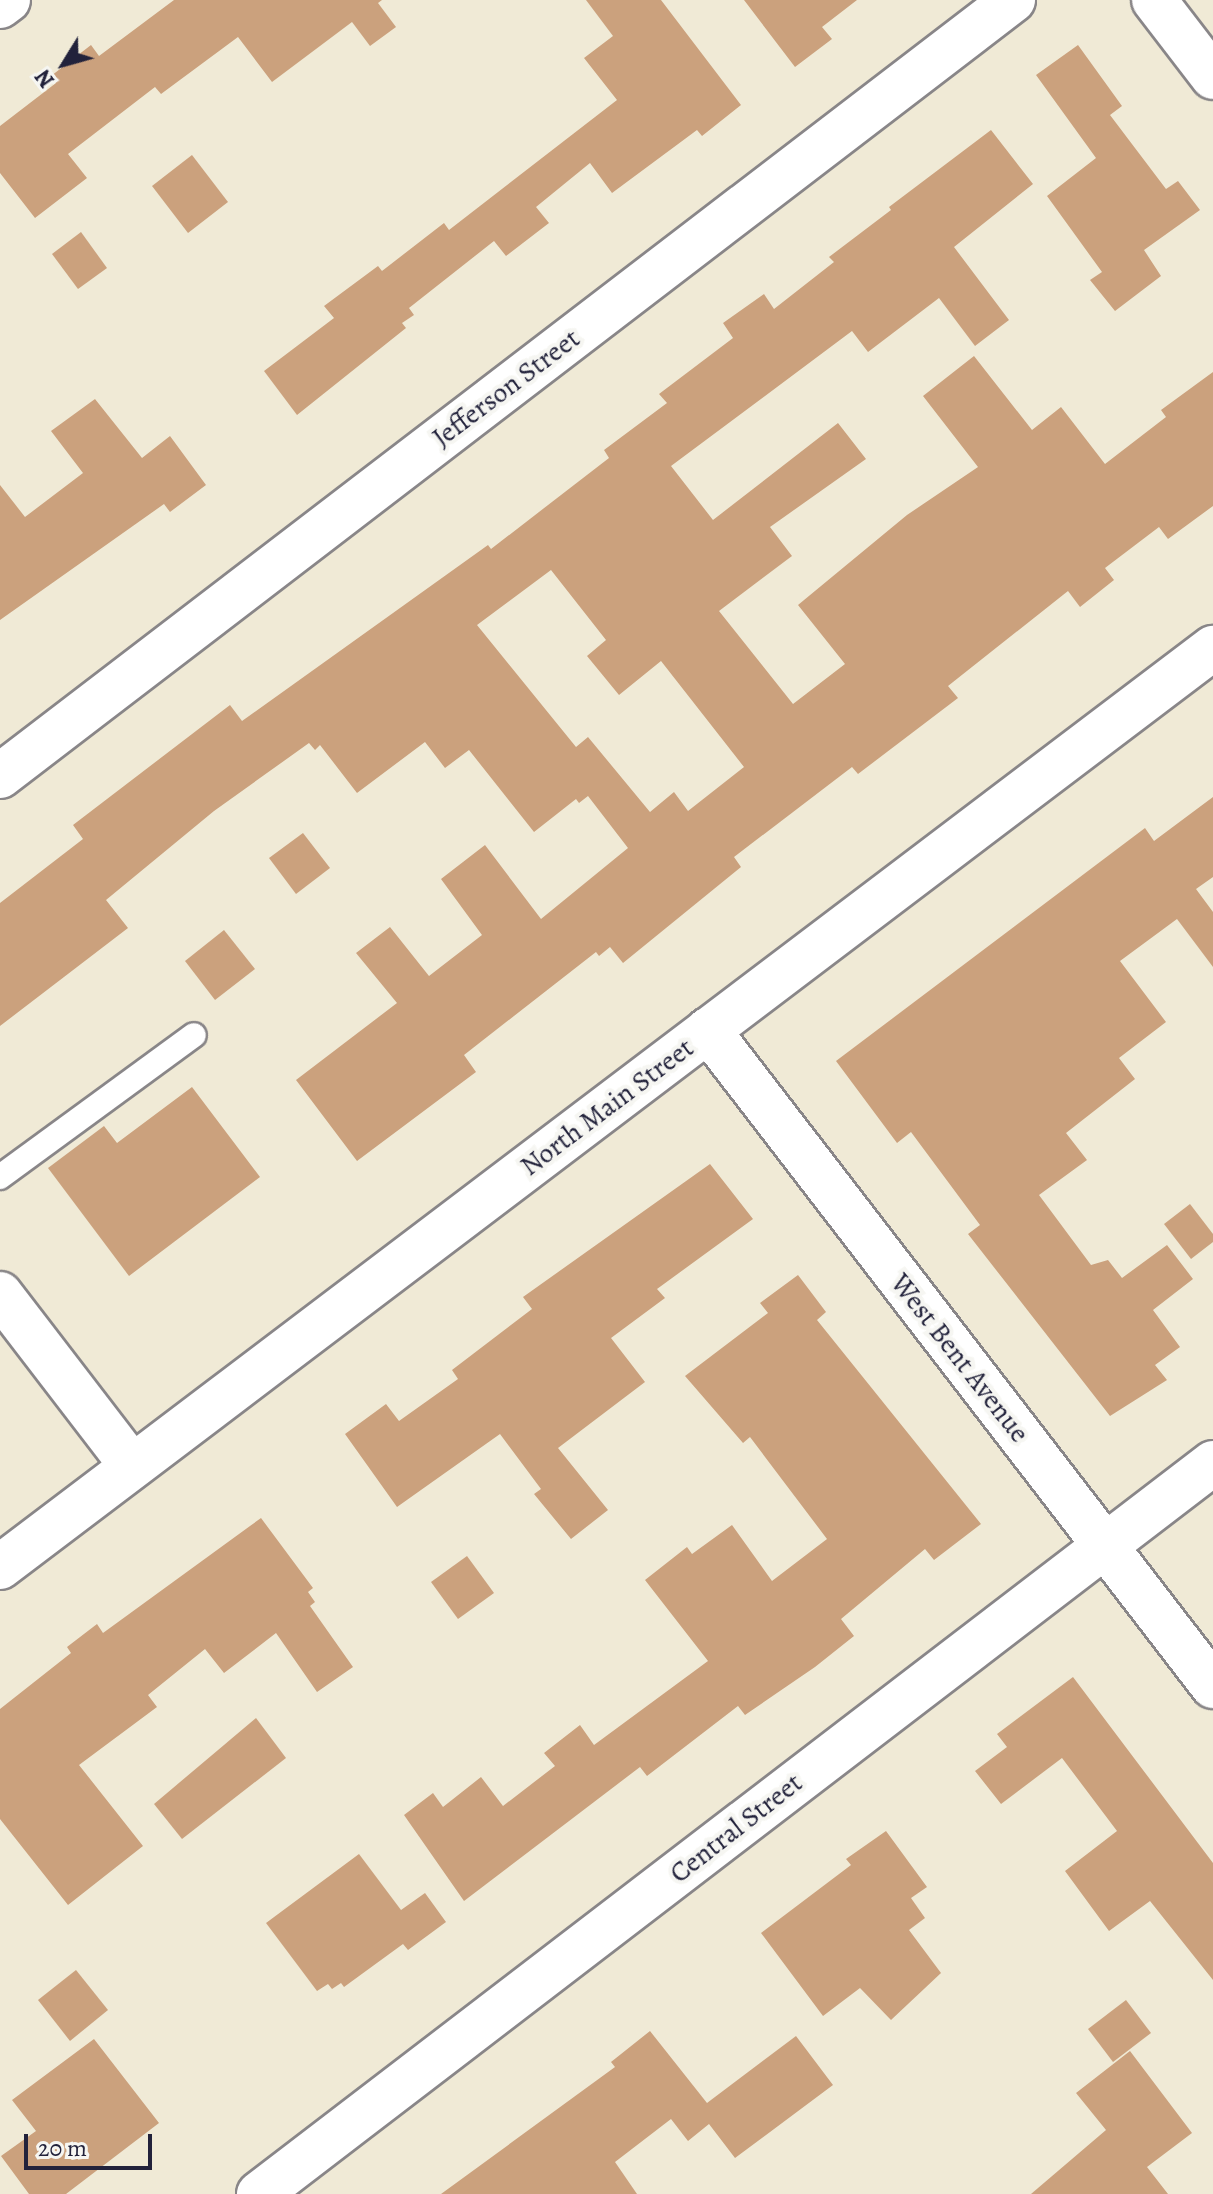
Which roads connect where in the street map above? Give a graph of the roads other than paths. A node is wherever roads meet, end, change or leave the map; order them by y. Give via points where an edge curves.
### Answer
1 (8, 0) edge
2 (1013, 0) edge
3 (1154, 0) edge
4 (0, 6) edge
5 (1213, 77) edge
6 (1213, 648) edge
7 (0, 776) edge
8 (708, 1030) junction
9 (194, 1035) dead end
10 (0, 1177) edge
11 (0, 1294) edge
12 (1213, 1463) edge
13 (132, 1466) junction
14 (1104, 1545) junction
15 (0, 1567) edge
16 (1213, 1686) edge
17 (259, 2194) edge

1 - 4 street
2 - 7 street, Jefferson Street
3 - 5 street
6 - 8 street, North Main Street
8 - 13 street, North Main Street
8 - 14 street, West Bent Avenue
9 - 10 lane
11 - 13 street
12 - 14 street, Central Street
13 - 15 street, North Main Street
14 - 16 street, West Bent Avenue
14 - 17 street, Central Street

